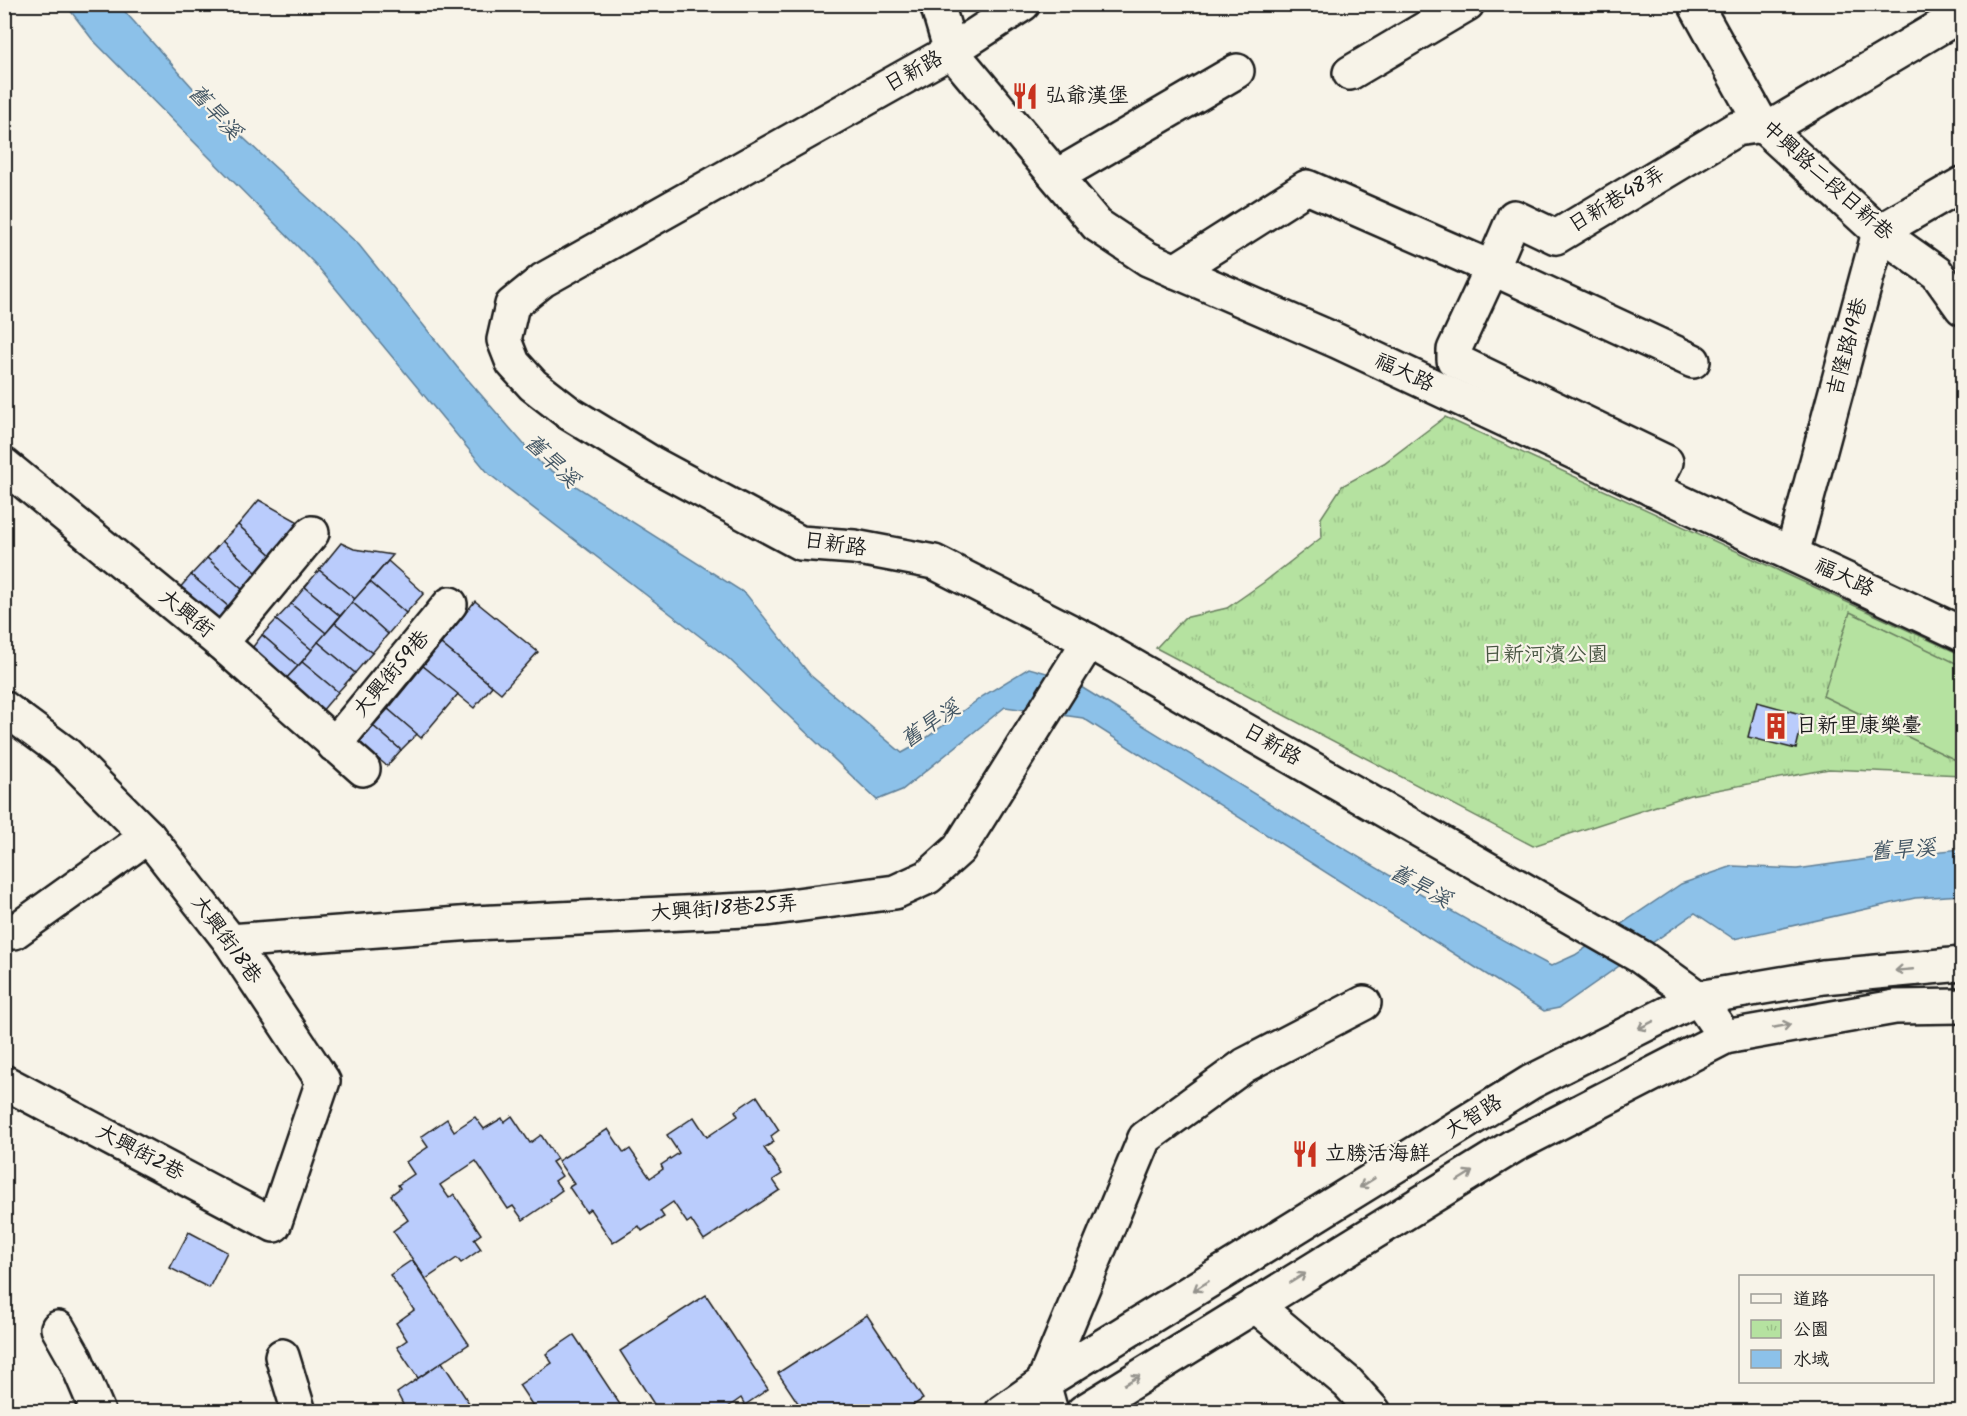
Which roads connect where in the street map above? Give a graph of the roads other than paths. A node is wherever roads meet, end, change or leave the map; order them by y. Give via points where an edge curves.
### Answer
1 (937, 4) edge
2 (1023, 4) edge
3 (1467, 4) edge
4 (1695, 4) edge
5 (1962, 14) edge
6 (951, 51) junction
7 (1237, 70) dead end
8 (1350, 73) dead end
9 (1761, 125) junction
10 (1057, 176) junction
11 (1962, 184) edge
12 (1880, 232) junction
13 (1950, 267) edge
14 (1492, 268) junction
15 (1175, 271) junction
16 (1962, 308) edge
17 (1693, 362) dead end
18 (4, 465) edge
19 (1652, 489) junction
20 (312, 533) dead end
21 (1792, 554) junction
22 (450, 604) dead end
23 (1962, 634) edge
24 (1089, 641) junction
25 (221, 643) junction
26 (4, 708) edge
27 (334, 745) junction
28 (363, 769) dead end
29 (148, 836) junction
30 (14, 932) dead end
31 (230, 942) junction
32 (1962, 964) edge
33 (1698, 998) junction
34 (1364, 1003) dead end
35 (1962, 1006) edge
36 (1725, 1037) junction
37 (4, 1082) edge
38 (274, 1225) joint
39 (1255, 1305) junction
40 (58, 1328) dead end
41 (282, 1356) dead end
42 (1047, 1397) edge
43 (98, 1412) edge
44 (299, 1412) edge
45 (1002, 1412) edge
46 (1083, 1412) edge
47 (1374, 1412) edge

1 - 6 street, 福大路
2 - 6 street, 日新路
3 - 8 street
4 - 9 street, 中興路二段日新巷
5 - 9 street, 日新巷48弄 via 1778,123
6 - 10 street, 福大路
6 - 24 street, 日新路 via 543,280 512,305 504,340 513,363 533,385 569,412 652,464 800,543 934,562
7 - 10 street
9 - 12 street, 中興路二段日新巷
9 - 14 street, 日新巷48弄 via 1736,129 1556,237 1514,217
10 - 15 street, 福大路 via 1097,225 1148,259
11 - 12 street
12 - 13 street, 中興路二段日新巷
12 - 21 street, 吉隆路19巷
13 - 16 street, 中興路二段日新巷
14 - 15 street via 1307,187
14 - 17 street
14 - 19 street, 日新巷48弄 via 1454,350 1454,360 1666,462
15 - 19 street, 福大路 via 1337,341
18 - 25 street, 大興街
19 - 21 street, 福大路
20 - 25 street
21 - 23 street, 福大路
22 - 27 street, 大興街59巷
24 - 31 street, 大興街18巷25弄 via 959,849 928,877 895,892 766,909 473,923
24 - 33 street, 日新路 via 1641,957
25 - 27 street, 大興街
26 - 29 street, 大興街18巷 via 66,754
27 - 28 street, 大興街
29 - 30 street
29 - 31 street, 大興街18巷
31 - 38 street, 大興街18巷 via 323,1080
32 -> 33 street, 大智路 via 1823,977
33 - 36 street, 日新路
33 -> 42 street, 大智路 via 1531,1082
34 - 42 street via 1245,1065 1145,1138
36 -> 35 street via 1895,1007
39 -> 36 street via 1515,1145
37 - 38 street, 大興街2巷
46 -> 39 street
39 - 47 street via 1348,1383
40 - 43 street
41 - 44 street
42 - 45 street, 大智路

